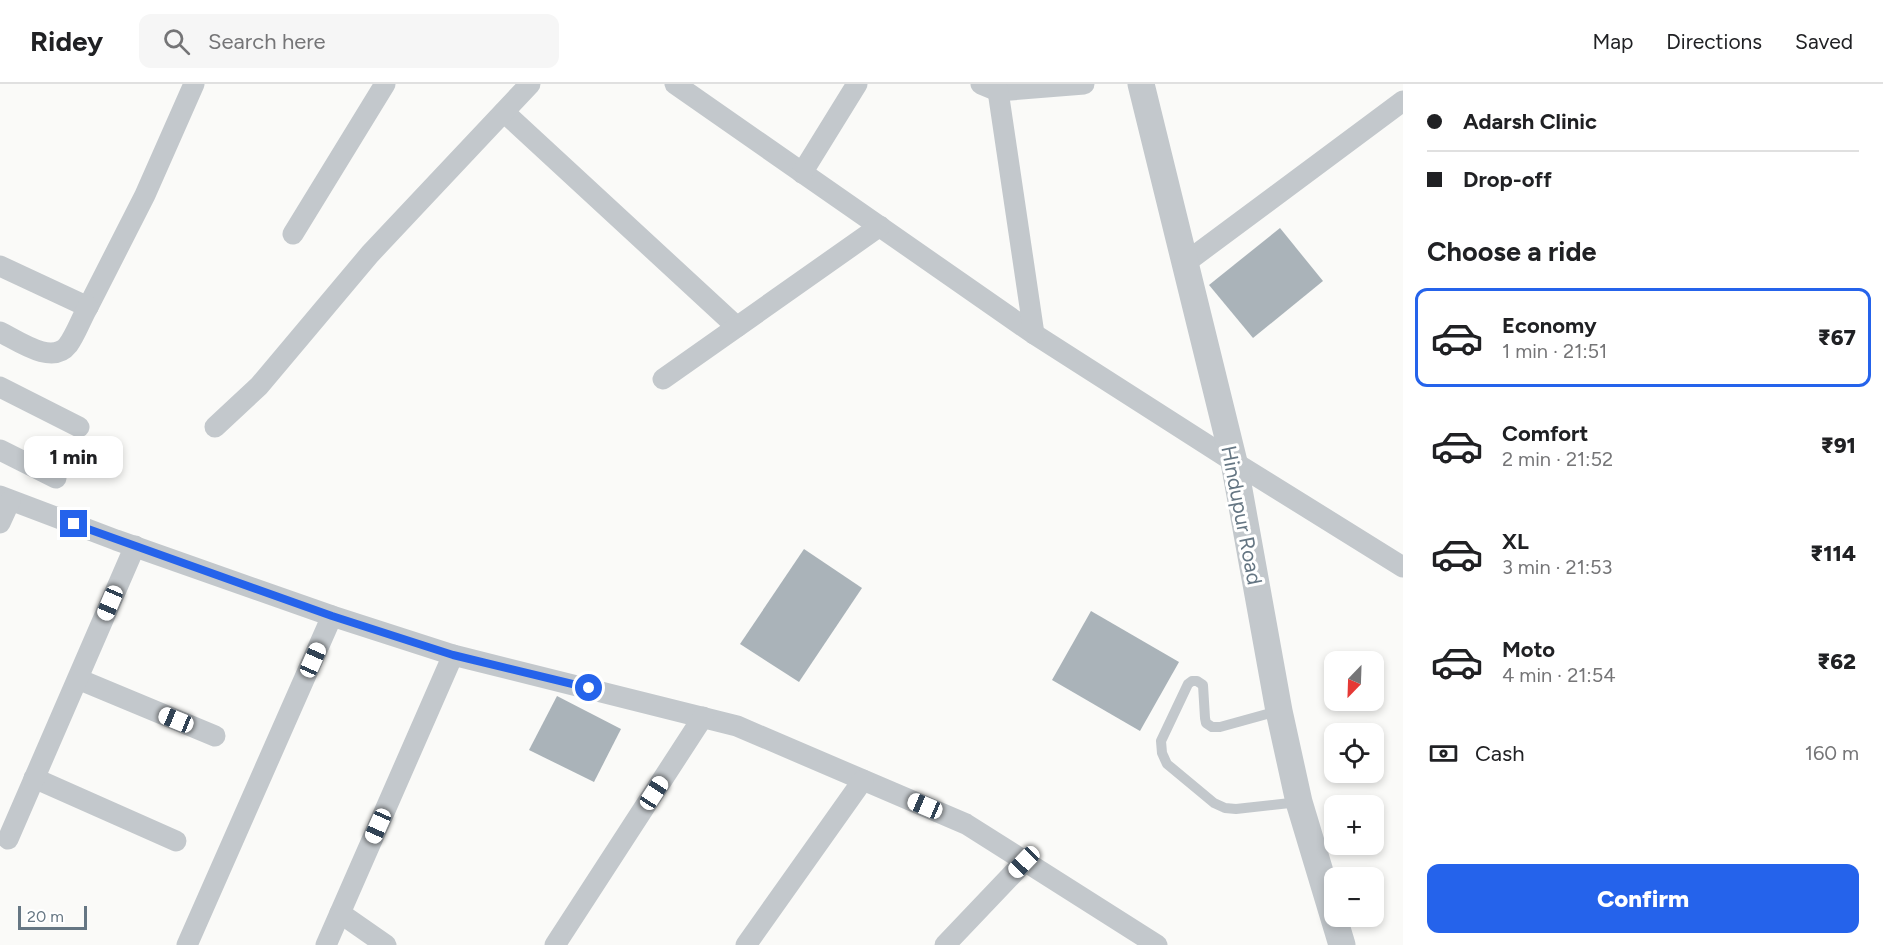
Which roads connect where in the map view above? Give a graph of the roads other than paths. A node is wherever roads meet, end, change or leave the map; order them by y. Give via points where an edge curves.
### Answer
1 (194, 84) edge
2 (385, 84) edge
3 (530, 84) edge
4 (675, 84) edge
5 (856, 84) edge
6 (1084, 84) edge
7 (1141, 84) edge
8 (989, 87) edge
9 (1403, 101) edge
10 (504, 112) junction
11 (802, 173) junction
12 (880, 226) junction
13 (293, 234) dead end
14 (1185, 263) junction
15 (0, 266) edge
16 (88, 307) junction
17 (737, 327) junction
18 (0, 332) edge
19 (1034, 334) junction
20 (663, 379) dead end
21 (0, 387) edge
22 (79, 427) dead end
23 (215, 427) dead end
24 (0, 450) edge
25 (1234, 462) junction
26 (56, 478) dead end
27 (5, 499) edge
28 (0, 523) edge
29 (135, 546) junction
30 (1403, 567) edge
31 (332, 616) junction
32 (453, 655) junction
33 (78, 679) junction
34 (1279, 711) junction
35 (703, 717) junction
36 (215, 736) dead end
37 (34, 778) junction
38 (863, 780) junction
39 (1299, 802) junction
40 (8, 839) dead end
41 (176, 841) dead end
42 (1024, 862) junction
43 (340, 912) junction
44 (187, 945) edge
45 (326, 945) edge
46 (386, 945) edge
47 (555, 945) edge
48 (746, 945) edge
49 (945, 945) edge
50 (1157, 945) edge
51 (1342, 945) edge

1 - 16 street
2 - 13 street
3 - 10 street
4 - 11 street
5 - 11 street
6 - 8 street
7 - 14 street, Hindupur Road
8 - 19 street
9 - 14 street
10 - 17 street
10 - 23 street via 370,254 259,386
11 - 12 street
12 - 17 street
12 - 19 street
14 - 25 street, Hindupur Road
15 - 16 street
16 - 18 street via 67,346 56,353 41,352
17 - 20 street
19 - 25 street
21 - 22 street
24 - 26 street
25 - 30 street
25 - 34 street, Hindupur Road
27 - 28 street
27 - 29 street
29 - 31 street
29 - 33 street
31 - 32 street
31 - 44 street
32 - 35 street
32 - 43 street
33 - 36 street
33 - 37 street
34 - 39 street, Hindupur Road
34 - 39 lane via 1212,727 1206,723 1203,685 1192,681 1161,741 1162,753 1167,764 1225,808
35 - 38 street via 737,726
35 - 47 street
37 - 40 street
37 - 41 street
38 - 42 street via 966,824
38 - 48 street
39 - 51 street, Hindupur Road
42 - 49 street
42 - 50 street
43 - 45 street
43 - 46 street

